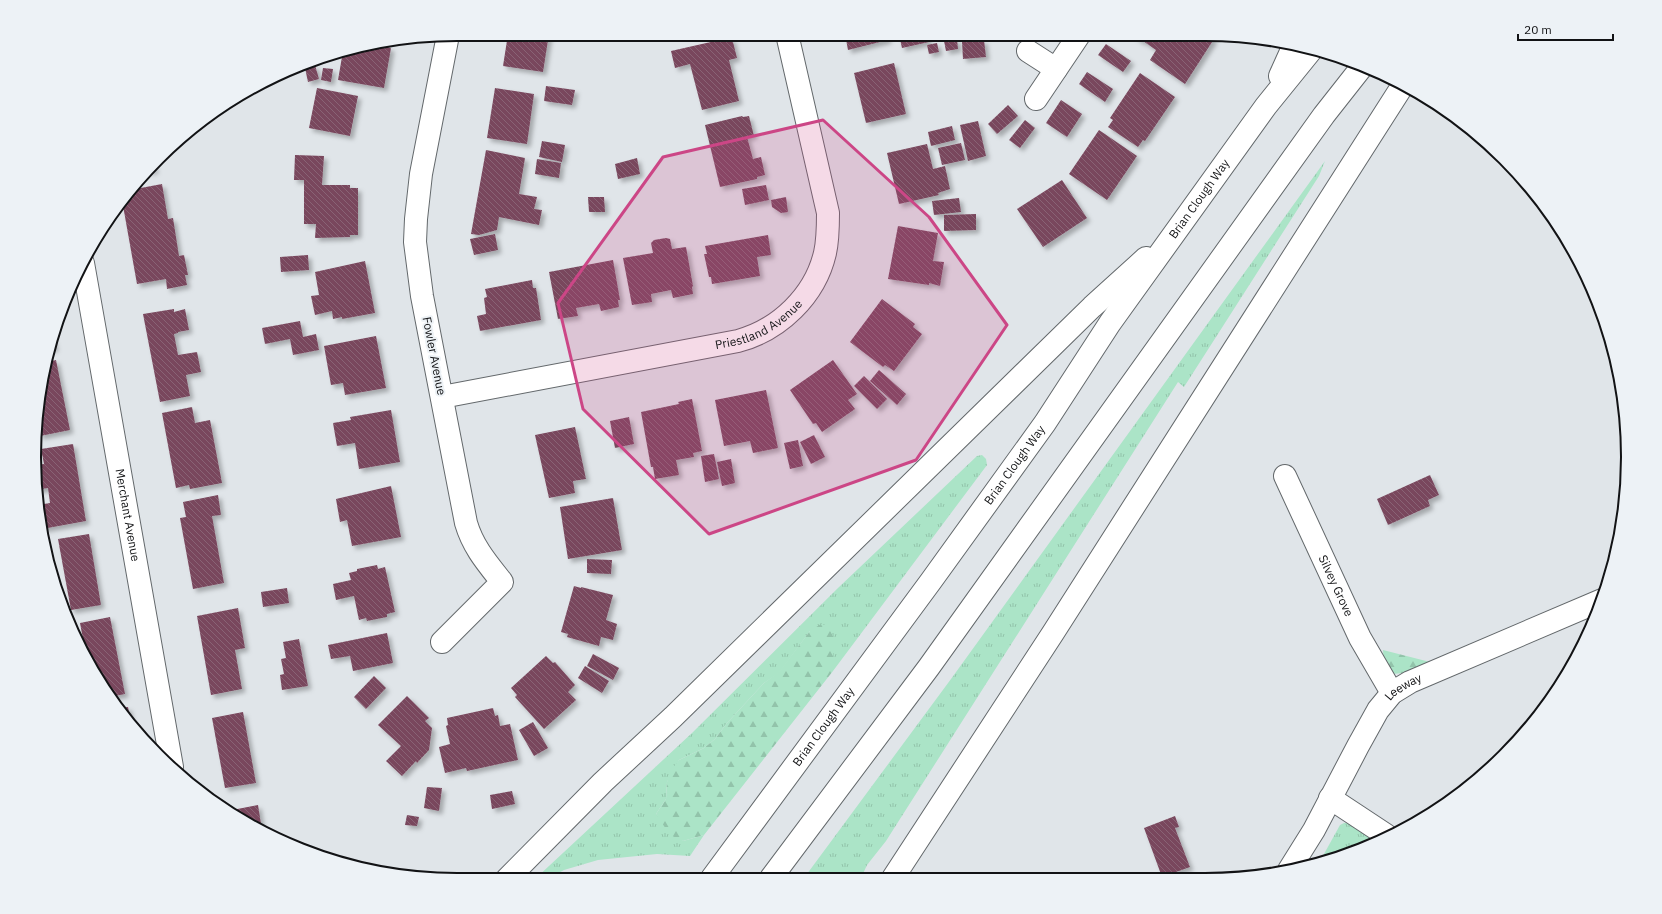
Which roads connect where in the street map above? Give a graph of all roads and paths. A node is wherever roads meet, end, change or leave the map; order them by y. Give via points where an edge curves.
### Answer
1 (447, 41) edge
2 (789, 41) edge
3 (1075, 41) edge
4 (1292, 50) edge
5 (1028, 51) dead end
6 (1308, 54) edge
7 (1056, 69) junction
8 (1359, 71) edge
9 (1400, 90) edge
10 (1036, 99) dead end
11 (1266, 106) junction
12 (1179, 226) junction
13 (85, 272) edge
14 (442, 397) junction
15 (1285, 476) dead end
16 (1594, 603) edge
17 (442, 642) dead end
18 (1392, 693) junction
19 (170, 758) edge
20 (1330, 798) junction
21 (1383, 833) edge
22 (1293, 863) edge
23 (513, 873) edge
24 (716, 873) edge
25 (775, 873) edge
26 (896, 873) edge

1 - 14 main road, Fowler Avenue via 421,174 415,242
2 - 14 main road, Priestland Avenue via 828,213 827,241 822,264 811,286 795,308 764,331 745,339
3 - 7 main road
4 - 11 main road
5 - 7 main road
6 - 11 main road, Brian Clough Way
7 - 10 main road
8 - 25 main road via 1324,115 929,667
9 - 26 main road
11 - 12 main road, Brian Clough Way
12 - 23 main road via 1092,307 673,717 603,782
12 - 24 main road, Brian Clough Way via 1110,323 1045,423
13 - 19 main road, Merchant Avenue
14 - 17 main road, Fowler Avenue via 470,536 484,561 502,582
15 - 18 main road, Silvey Grove via 1360,638
16 - 18 main road, Leeway via 1410,682
18 - 20 main road, Leeway via 1370,724
20 - 21 main road
20 - 22 main road, Leeway

